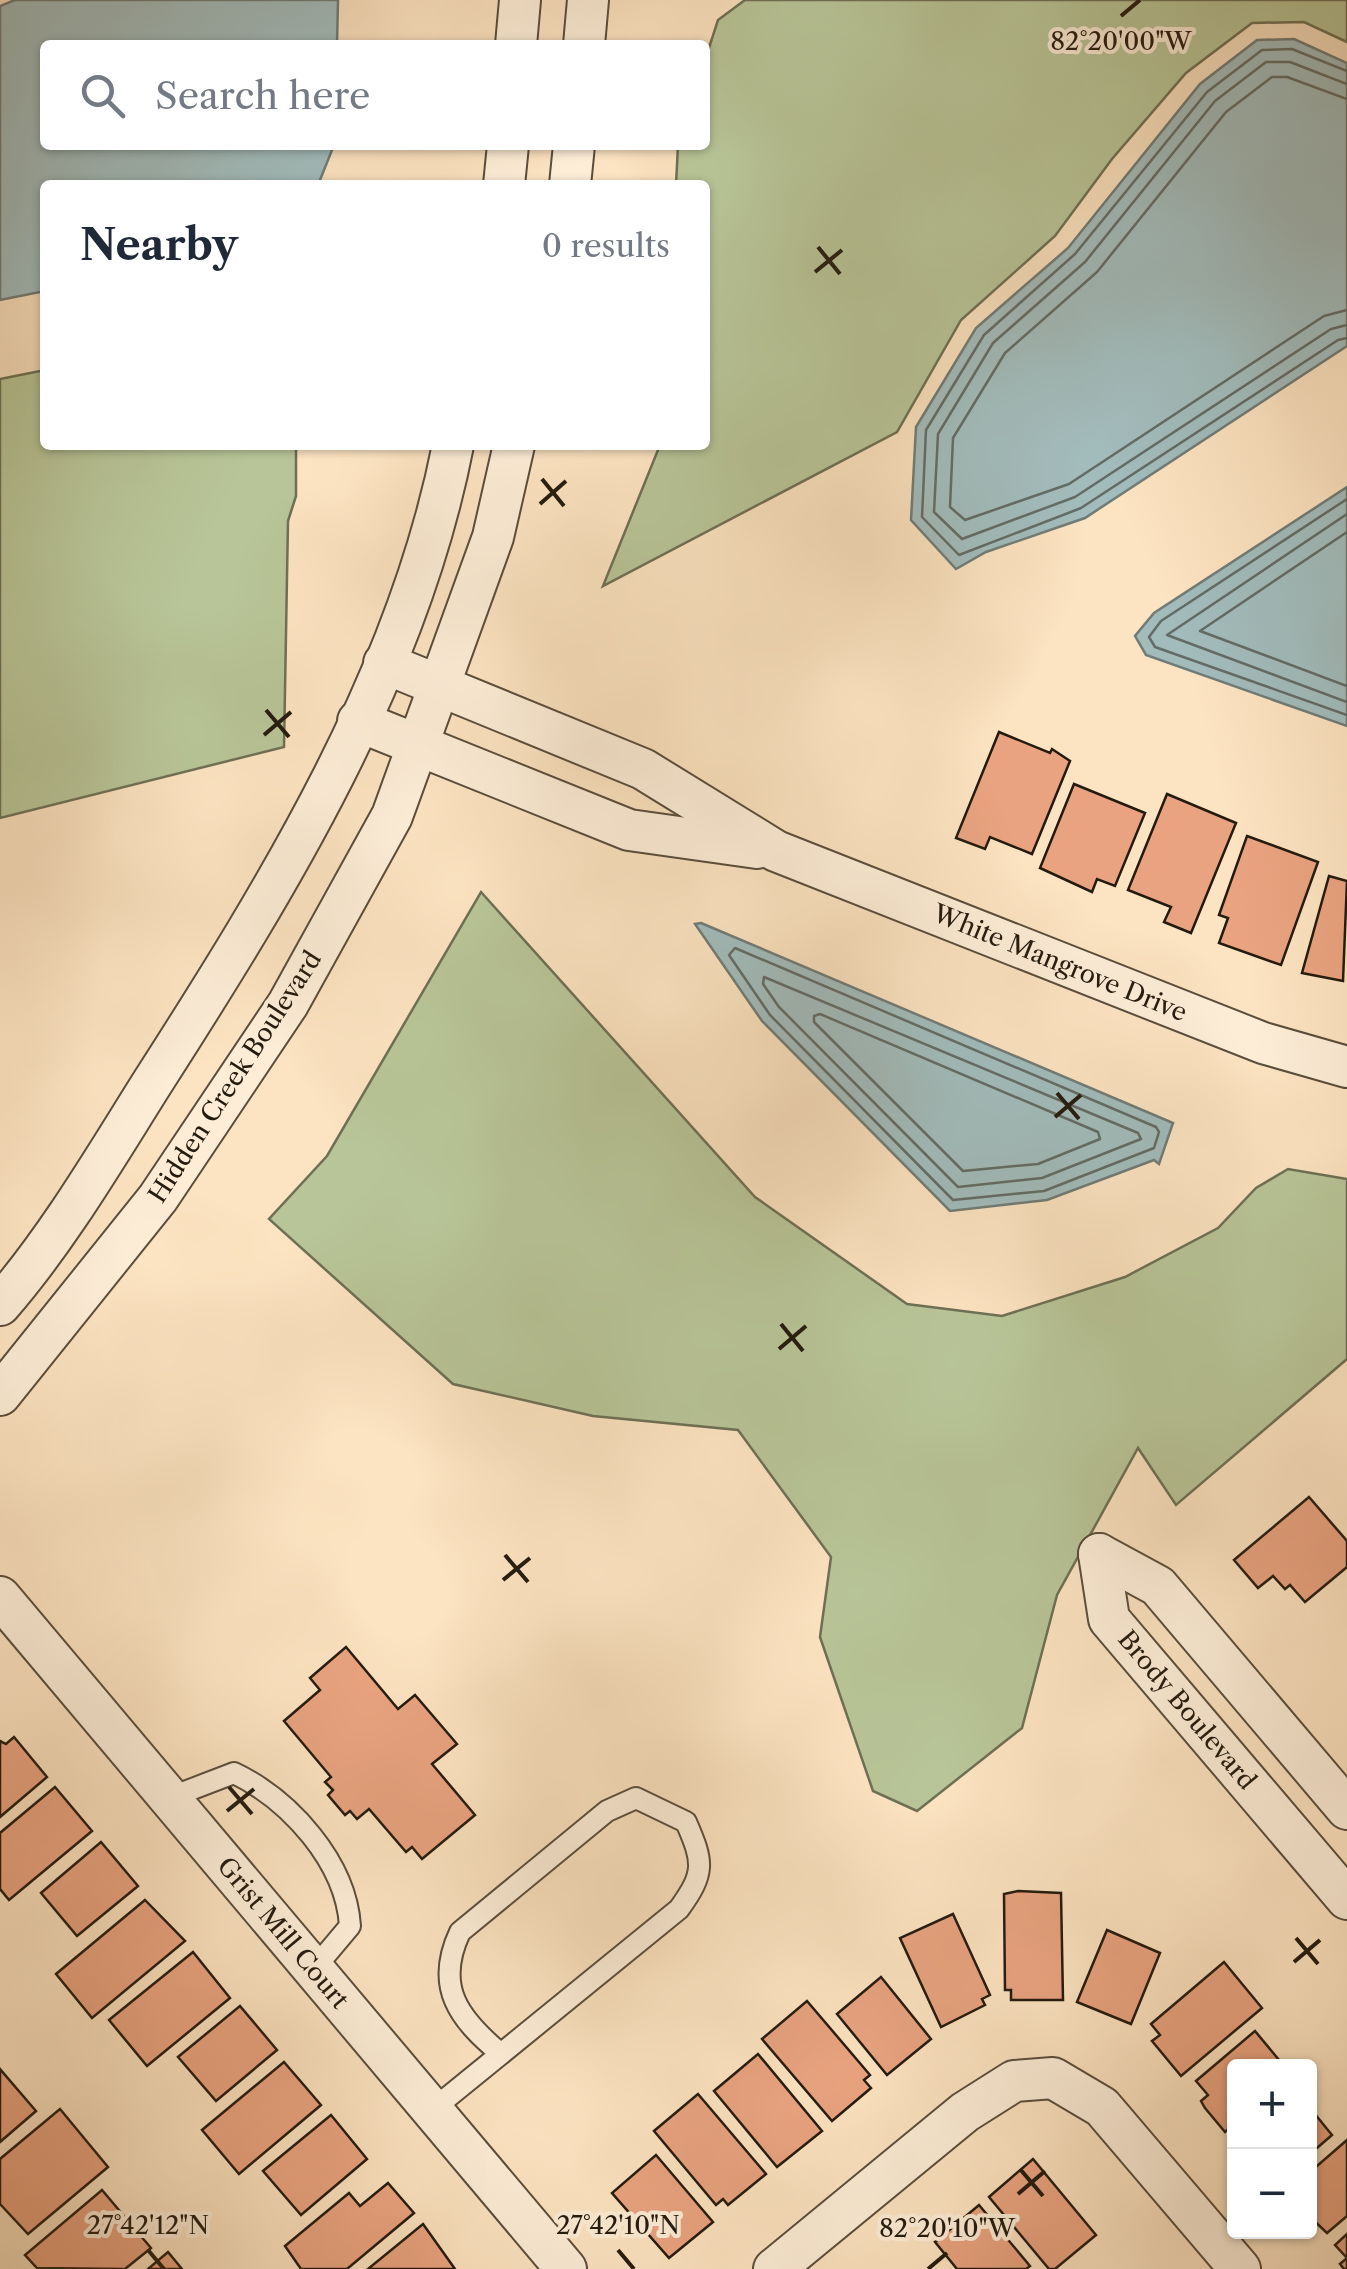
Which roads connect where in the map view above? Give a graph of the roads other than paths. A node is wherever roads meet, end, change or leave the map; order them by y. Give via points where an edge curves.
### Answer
1 (520, 0) edge
2 (588, 0) edge
3 (516, 40) edge
4 (584, 40) edge
5 (508, 150) edge
6 (574, 150) edge
7 (504, 180) edge
8 (570, 180) edge
9 (452, 450) edge
10 (513, 450) edge
11 (384, 663) junction
12 (442, 687) junction
13 (358, 721) junction
14 (420, 747) junction
15 (776, 851) junction
16 (1347, 1067) edge
17 (0, 1306) edge
18 (0, 1395) edge
19 (0, 1597) edge
20 (169, 1798) junction
21 (1347, 1809) edge
22 (1347, 1898) edge
23 (313, 1970) junction
24 (501, 2054) junction
25 (432, 2110) junction
26 (566, 2269) edge
27 (774, 2269) edge
28 (1240, 2269) edge

1 - 3 street
2 - 4 street
5 - 7 street
6 - 8 street
9 - 11 street via 442,502
10 - 12 street, Hidden Creek Boulevard via 493,537
11 - 12 street, White Mangrove Drive
11 - 13 street
12 - 14 street, Hidden Creek Boulevard
12 - 15 street, White Mangrove Drive via 642,769
13 - 14 street, White Mangrove Drive
13 - 17 street via 297,848 190,1024
14 - 15 street, White Mangrove Drive via 629,830
14 - 18 street, Hidden Creek Boulevard via 392,816 288,1004 158,1198
15 - 16 street, White Mangrove Drive via 1263,1042
19 - 20 street, Grist Mill Court
20 - 23 street, Grist Mill Court
20 - 23 lane via 234,1773 266,1789 294,1818 348,1897 350,1926
21 - 22 street, Brody Boulevard via 1158,1586 1098,1554 1109,1618
23 - 25 street, Grist Mill Court
24 - 24 lane via 679,1910 698,1883 701,1856 686,1822 636,1798 607,1811 460,1932 448,1956 450,1992 466,2025
24 - 25 lane
25 - 26 street, Grist Mill Court
27 - 28 street via 965,2112 1014,2081 1053,2078 1102,2107

